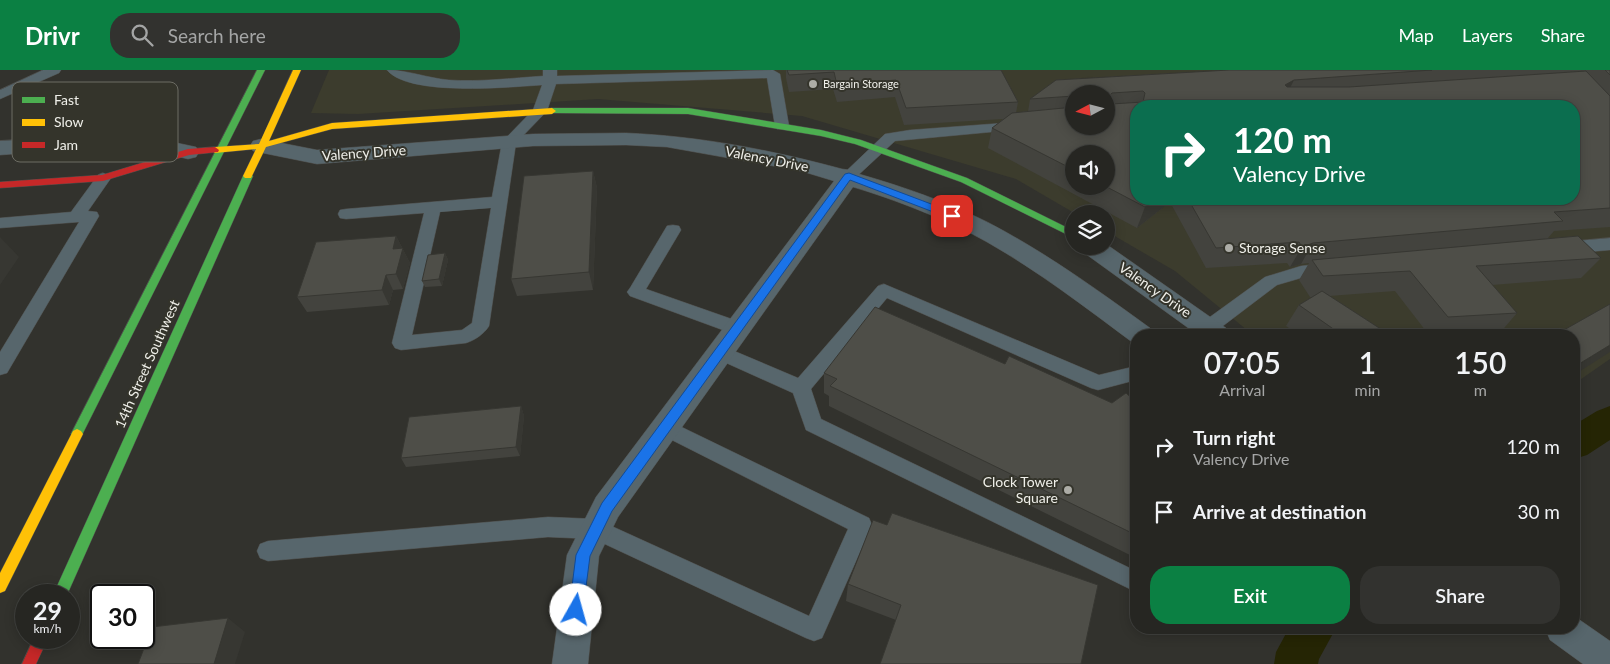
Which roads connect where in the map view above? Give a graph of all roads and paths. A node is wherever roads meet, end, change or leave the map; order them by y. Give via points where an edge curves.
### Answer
1 (54, 70) edge
2 (261, 70) edge
3 (297, 70) edge
4 (394, 70) edge
5 (772, 72) edge
6 (790, 72) edge
7 (626, 74) edge
8 (550, 75) edge
9 (28, 82) edge
10 (12, 89) edge
11 (0, 95) edge
12 (540, 111) junction
13 (1035, 124) edge
14 (782, 126) junction
15 (509, 142) junction
16 (261, 146) junction
17 (877, 148) junction
18 (220, 149) junction
19 (178, 150) edge
20 (188, 152) junction
21 (178, 155) edge
22 (155, 162) edge
23 (849, 176) junction
24 (103, 178) junction
25 (0, 185) edge
26 (499, 202) junction
27 (433, 208) junction
28 (346, 214) dead end
29 (76, 217) junction
30 (0, 223) edge
31 (673, 230) dead end
32 (1065, 231) edge
33 (1610, 244) edge
34 (1552, 249) edge
35 (1104, 255) edge
36 (1349, 268) edge
37 (737, 328) junction
38 (1133, 329) edge
39 (1203, 329) edge
40 (1213, 329) edge
41 (720, 352) junction
42 (0, 368) edge
43 (1130, 375) edge
44 (801, 388) junction
45 (665, 427) junction
46 (596, 529) junction
47 (268, 551) dead end
48 (1130, 579) edge
49 (65, 584) edge
50 (0, 587) edge
51 (1570, 634) edge
52 (36, 649) edge
53 (1610, 662) edge
54 (29, 664) edge
55 (570, 664) edge

1 - 9 lane
2 - 18 main road, 14th Street Southwest
3 - 16 main road, 14th Street Southwest
4 - 8 lane via 406,78 448,84
5 - 6 lane
5 - 7 lane
5 - 14 lane
7 - 8 lane
8 - 12 lane
10 - 11 lane
12 - 14 main road, Valency Drive via 688,111
12 - 15 lane
12 - 16 main road, Valency Drive via 332,126
13 - 17 lane via 890,137
14 - 17 main road, Valency Drive
15 - 16 street, Valency Drive via 317,157
15 - 23 street, Valency Drive via 585,139 667,141 764,157
15 - 26 lane
16 - 18 main road
16 - 49 main road, 14th Street Southwest
17 - 23 lane
17 - 32 main road, Valency Drive via 964,180
18 - 20 main road
18 - 50 main road, 14th Street Southwest
19 - 20 street
20 - 21 main road
22 - 24 main road
23 - 37 street
23 - 38 street, Valency Drive via 995,236 1083,292
24 - 25 main road
24 - 29 lane
26 - 27 lane
26 - 27 lane via 480,326 466,336 401,343
27 - 28 lane
29 - 30 lane
29 - 42 lane via 91,216
31 - 37 lane via 636,292
33 - 34 lane
35 - 39 street, Valency Drive
36 - 40 lane via 1301,272 1271,281
37 - 41 street
41 - 44 lane
41 - 45 street
43 - 44 lane via 1098,383 884,290
44 - 48 lane via 813,424
45 - 46 street via 607,507
45 - 46 lane via 861,525 814,630
46 - 47 lane via 548,527
46 - 55 street via 583,555
51 - 53 street
52 - 54 main road

